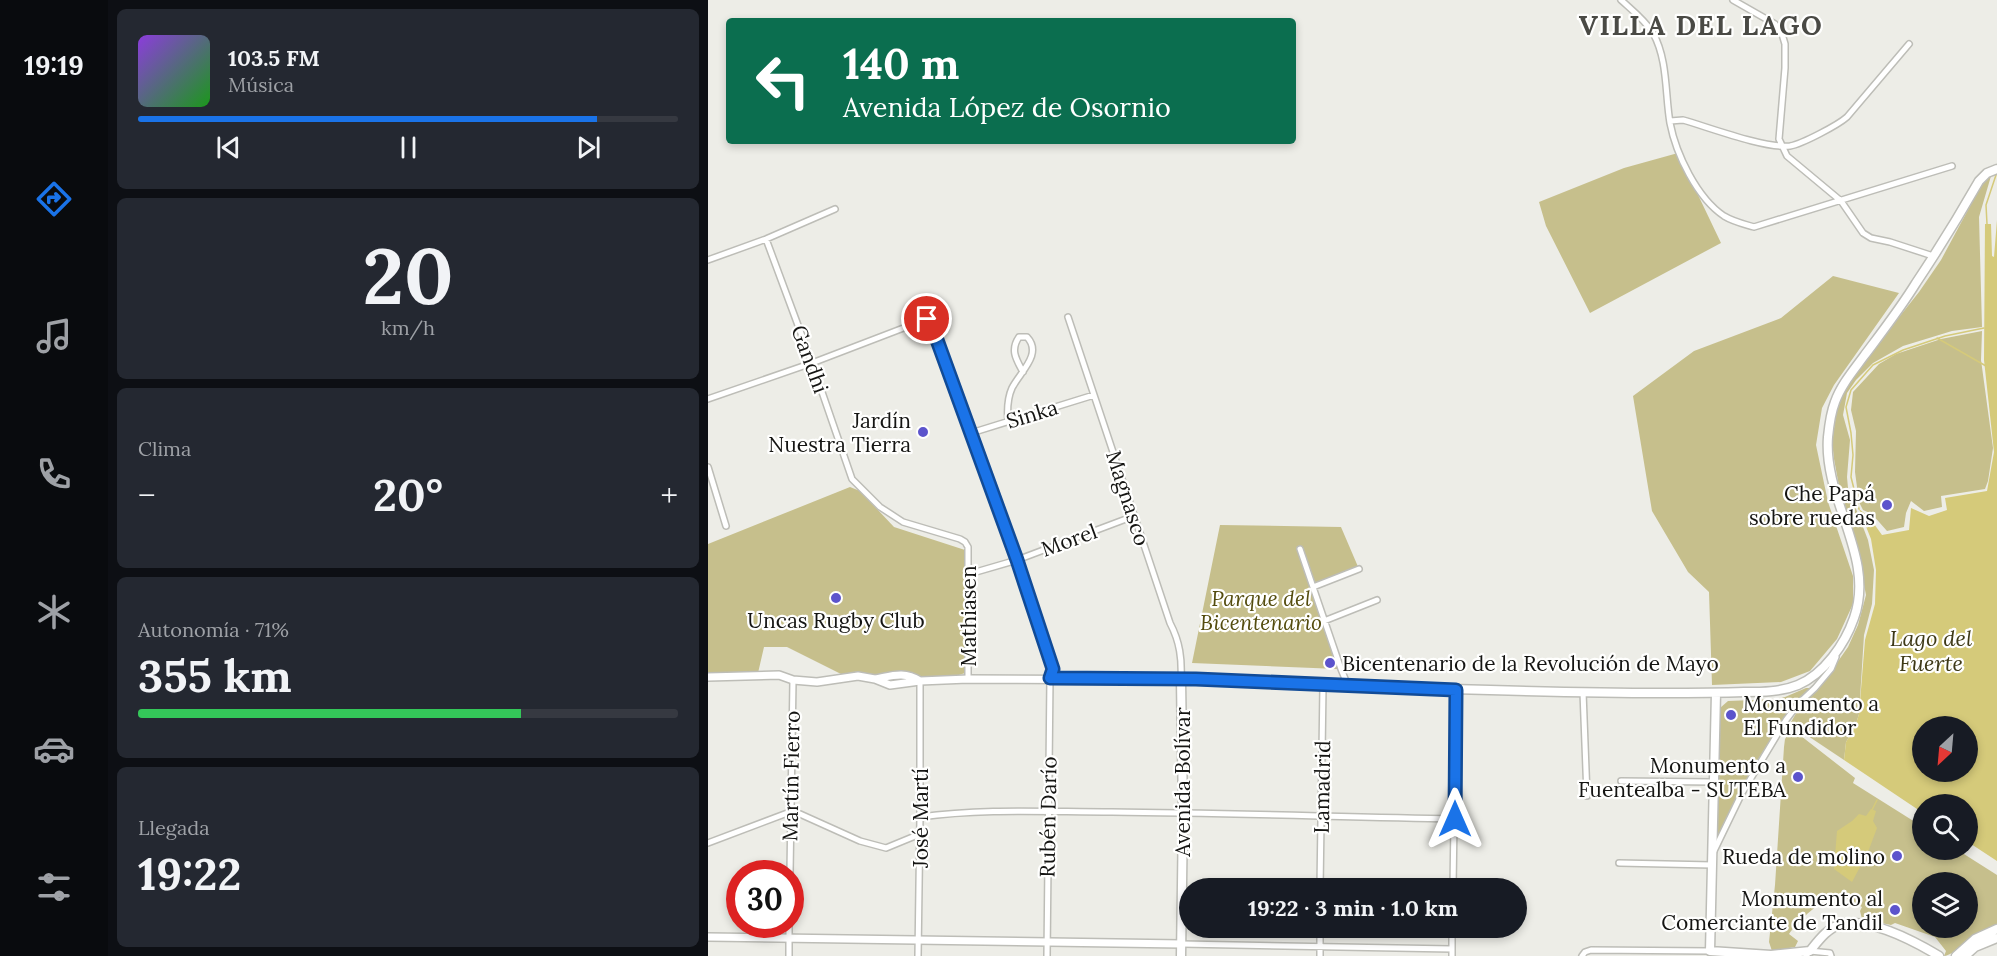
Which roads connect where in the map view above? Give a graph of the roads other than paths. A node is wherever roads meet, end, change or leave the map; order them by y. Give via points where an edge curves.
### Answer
1 (1622, 0) edge
2 (1733, 0) edge
3 (1909, 44) dead end
4 (1670, 121) junction
5 (1781, 145) junction
6 (1952, 166) dead end
7 (1994, 170) edge
8 (1841, 201) junction
9 (835, 209) dead end
10 (766, 239) junction
11 (1933, 256) junction
12 (708, 260) edge
13 (1068, 317) dead end
14 (812, 363) junction
15 (1023, 372) junction
16 (1094, 395) junction
17 (708, 399) edge
18 (1008, 422) junction
19 (971, 433) junction
20 (708, 467) edge
21 (852, 479) joint
22 (1134, 516) junction
23 (726, 526) dead end
24 (1300, 549) dead end
25 (1017, 560) junction
26 (1359, 569) dead end
27 (969, 574) junction
28 (1313, 587) junction
29 (1377, 600) dead end
30 (1324, 621) junction
31 (1841, 644) junction
32 (708, 677) edge
33 (1050, 678) junction
34 (968, 679) junction
35 (794, 680) junction
36 (1181, 680) junction
37 (920, 681) junction
38 (1323, 686) junction
39 (1348, 686) junction
40 (1456, 690) junction
41 (1583, 692) junction
42 (1716, 693) junction
43 (1621, 781) dead end
44 (1714, 782) junction
45 (1587, 796) dead end
46 (790, 812) junction
47 (1048, 812) junction
48 (1183, 813) junction
49 (1321, 816) junction
50 (920, 817) junction
51 (1455, 819) junction
52 (920, 834) junction
53 (708, 843) edge
54 (790, 860) edge
55 (1712, 860) junction
56 (1619, 863) dead end
57 (1320, 878) edge
58 (1454, 878) edge
59 (1997, 929) edge
60 (708, 937) edge
61 (726, 937) edge
62 (804, 937) edge
63 (789, 938) edge
64 (1320, 938) edge
65 (1452, 938) edge
66 (1997, 938) edge
67 (918, 941) junction
68 (1047, 943) junction
69 (1182, 944) junction
70 (1320, 946) junction
71 (1452, 949) junction
72 (1710, 951) junction
73 (1647, 953) edge
74 (1808, 953) edge
75 (1583, 954) edge
76 (789, 956) edge
77 (918, 956) edge
78 (1047, 956) edge
79 (1181, 956) edge
80 (1320, 956) edge
81 (1452, 956) edge
82 (1771, 956) edge
83 (1831, 956) edge
84 (1938, 956) edge
85 (1956, 956) edge
86 (1965, 956) edge

1 - 4 street via 1653,35 1665,73
2 - 5 street via 1775,24 1782,34 1785,68
3 - 5 street via 1839,124 1791,146
4 - 5 street via 1683,120
4 - 8 street via 1678,153 1700,192 1723,215 1739,224 1754,226
5 - 8 street via 1787,156
6 - 8 street
7 - 11 main road via 1979,181
8 - 11 street via 1863,233 1871,238
9 - 10 street
10 - 12 street
10 - 14 street, Gandhi
11 - 31 main road via 1908,297 1846,380 1835,403 1828,437 1831,473 1855,555 1861,591 1855,618
13 - 16 street, Magnasco
14 - 17 street
14 - 19 street, Rubén Darío via 927,319
14 - 21 street, Gandhi
15 - 15 street via 1034,352 1032,343 1019,337 1013,351
15 - 18 street via 1008,399
16 - 18 street, Sinka
16 - 22 street, Magnasco
18 - 19 street, Sinka
19 - 25 street, Rubén Darío
20 - 23 street
21 - 27 street, Mathiasen via 880,507 903,522 965,542
22 - 25 street, Morel
22 - 36 street, Magnasco via 1179,645
24 - 28 street
25 - 27 street, Morel
25 - 33 street, Rubén Darío via 1053,669
26 - 28 street
27 - 34 street, Mathiasen
28 - 30 street
29 - 30 street
30 - 39 street
31 - 42 main road via 1818,672 1795,687
31 - 55 street via 1831,669 1786,720 1742,793
32 - 35 street via 779,675
33 - 34 street
33 - 36 street
33 - 47 street, Rubén Darío
34 - 37 street
35 - 37 street via 817,682 858,676 875,679 898,674
35 - 46 street, Martín Fierro
36 - 38 main road
36 - 48 main road, Avenida Bolívar
37 - 50 street, José Martí
38 - 39 main road
38 - 49 street, Lamadrid
39 - 40 main road
40 - 41 main road
40 - 51 street
41 - 42 main road
41 - 45 street
42 - 44 main road
43 - 44 street
44 - 55 main road
46 - 52 street via 886,848
46 - 53 street
46 - 54 street, Martín Fierro
47 - 48 street
47 - 50 street
47 - 68 street, Rubén Darío
48 - 49 street
48 - 69 main road, Avenida Bolívar
49 - 51 street
49 - 57 street, Lamadrid
50 - 52 street, José Martí
51 - 58 street
52 - 67 street, José Martí
55 - 56 street
55 - 72 main road
59 - 85 main road via 1975,939
60 - 61 street
62 - 67 street
63 - 76 street
64 - 70 street
65 - 71 street
66 - 86 main road
67 - 68 street
67 - 77 street, José Martí
68 - 69 street
68 - 78 street, Rubén Darío
69 - 70 street
69 - 79 main road, Avenida Bolívar
70 - 71 street
70 - 80 street
71 - 81 street
72 - 73 street
72 - 82 main road
73 - 75 street via 1592,950
74 - 82 main road
74 - 83 street via 1826,951
74 - 84 main road via 1833,928 1854,924 1895,932

